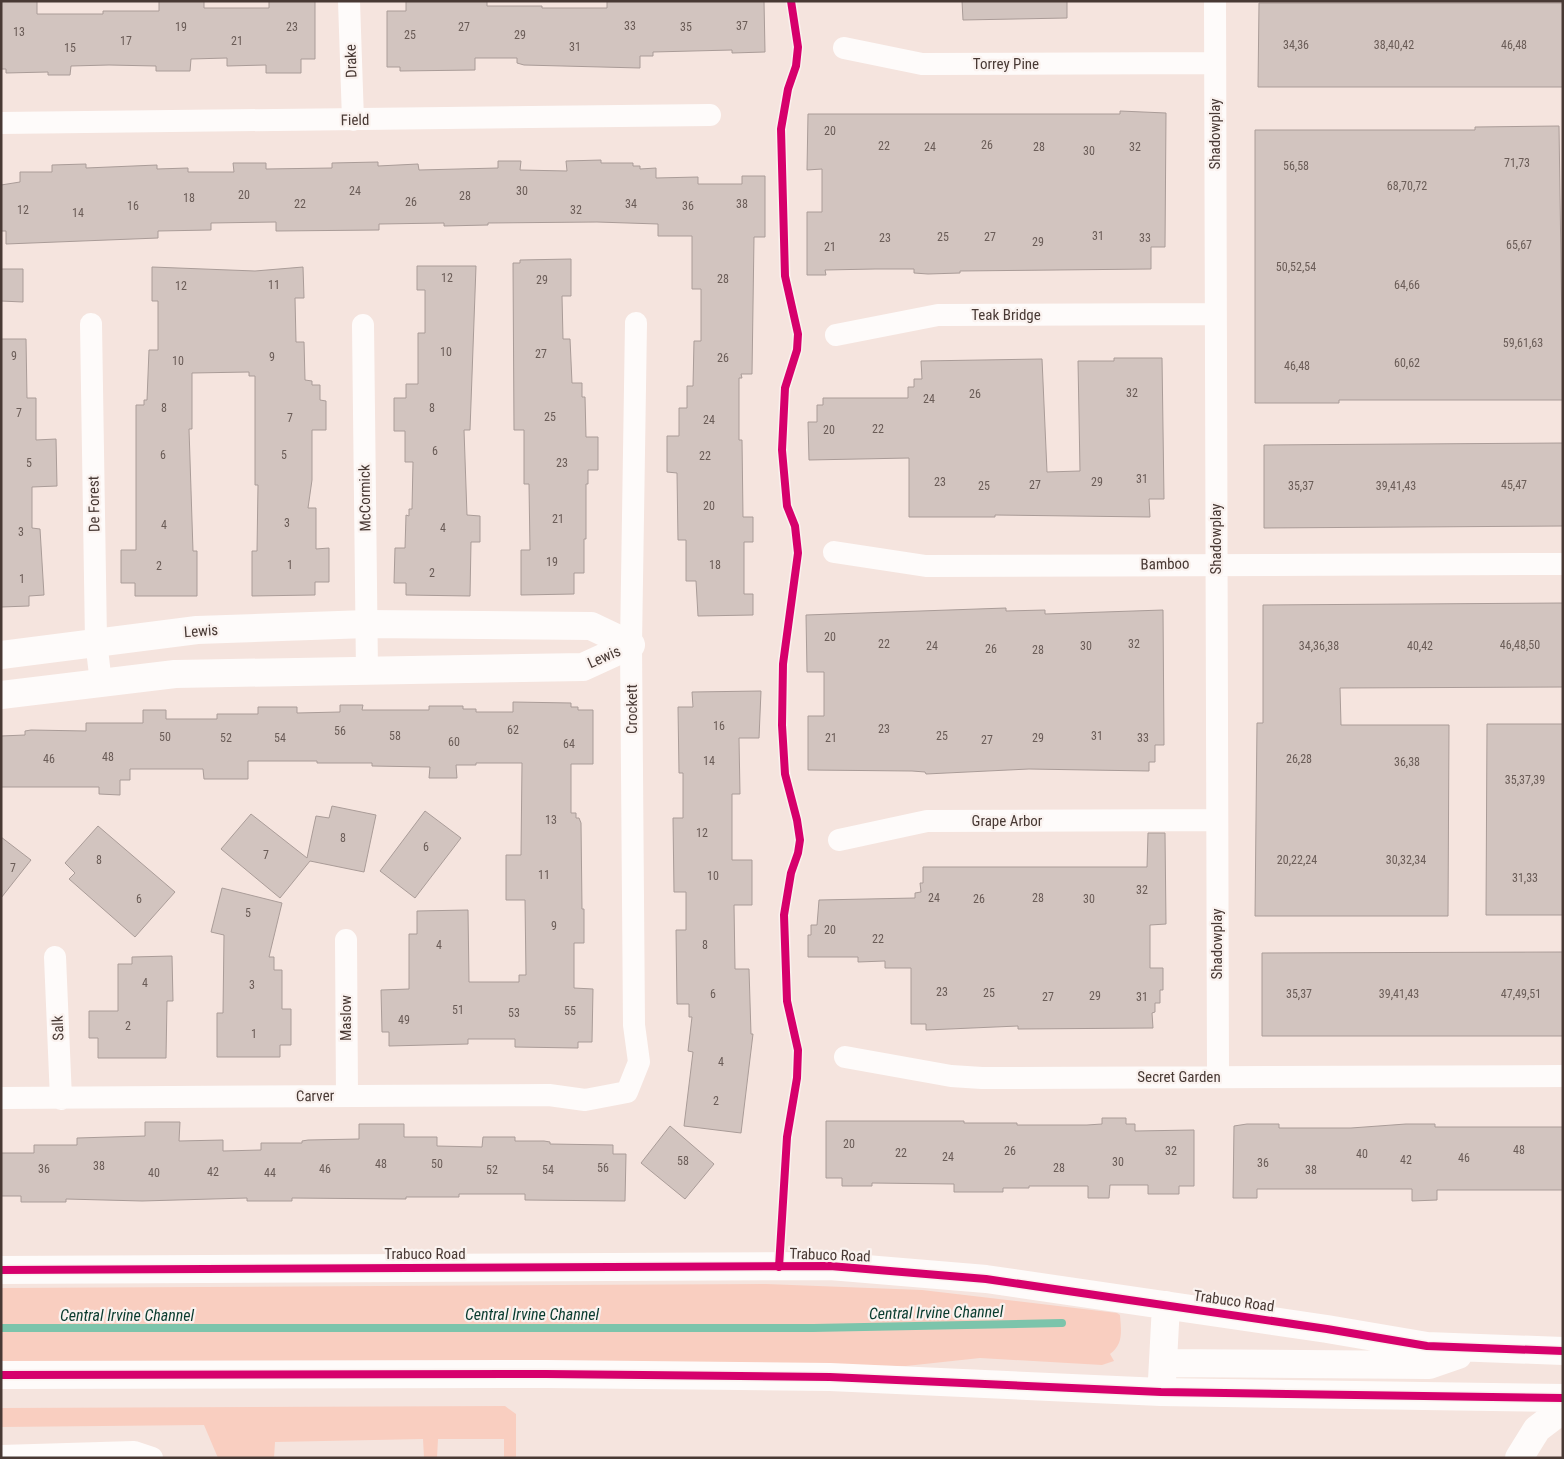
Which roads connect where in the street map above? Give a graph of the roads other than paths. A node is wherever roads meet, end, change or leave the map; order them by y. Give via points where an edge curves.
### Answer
1 (349, 1) edge
2 (1215, 1) edge
3 (844, 48) dead end
4 (1215, 63) junction
5 (710, 115) dead end
6 (353, 120) junction
7 (1, 124) edge
8 (1215, 314) junction
9 (636, 323) dead end
10 (91, 324) dead end
11 (363, 325) dead end
12 (836, 335) dead end
13 (834, 552) dead end
14 (1216, 564) junction
15 (1563, 564) edge
16 (366, 624) junction
17 (96, 641) junction
18 (631, 645) junction
19 (1, 655) edge
20 (367, 670) junction
21 (101, 684) junction
22 (1, 696) edge
23 (1217, 820) junction
24 (839, 840) dead end
25 (346, 940) dead end
26 (55, 957) dead end
27 (845, 1057) dead end
28 (1563, 1076) edge
29 (1218, 1077) junction
30 (627, 1092) joint
31 (347, 1096) junction
32 (1, 1098) edge
33 (61, 1099) junction
34 (1, 1270) edge
35 (1166, 1305) junction
36 (1476, 1349) junction
37 (1563, 1351) edge
38 (1164, 1363) junction
39 (1, 1376) edge
40 (1161, 1392) junction
41 (1563, 1398) edge
42 (1563, 1409) edge
43 (1, 1456) edge
44 (152, 1458) edge
45 (1519, 1458) edge

1 - 6 street, Drake
2 - 4 street, Shadowplay
3 - 4 street, Torrey Pine via 922,64
4 - 8 street, Shadowplay
5 - 6 street, Field
6 - 7 street, Field
8 - 12 street, Teak Bridge via 938,315
8 - 14 street, Shadowplay
9 - 18 street, Crockett
10 - 17 street, De Forest
11 - 16 street, McCormick
13 - 14 street, Bamboo via 926,566
14 - 15 street, Bamboo
14 - 23 street, Shadowplay
16 - 17 main road, Lewis via 197,630
16 - 18 main road, Lewis via 591,626
16 - 20 street, McCormick
17 - 19 main road, Lewis
17 - 21 street, De Forest
18 - 20 main road, Lewis via 583,667
18 - 30 street, Crockett via 634,1025 639,1062
20 - 21 main road, Lewis via 175,674
21 - 22 main road, Lewis
23 - 24 street, Grape Arbor via 927,821
23 - 29 street, Shadowplay
25 - 31 street, Maslow
26 - 33 street, Salk
27 - 29 street, Secret Garden via 951,1076
28 - 29 street, Secret Garden
30 - 31 street, Carver via 585,1100 549,1095
31 - 33 street, Carver
32 - 33 street, Carver
34 - 35 main road, Trabuco Road via 830,1266 986,1279
35 - 36 main road, Trabuco Road via 1427,1346
35 - 38 main road
36 - 37 main road, Trabuco Road
36 - 38 main road via 1429,1365
38 - 40 main road
39 - 40 main road via 830,1376
40 - 41 main road
42 - 45 main road via 1537,1428
43 - 44 street via 134,1452

